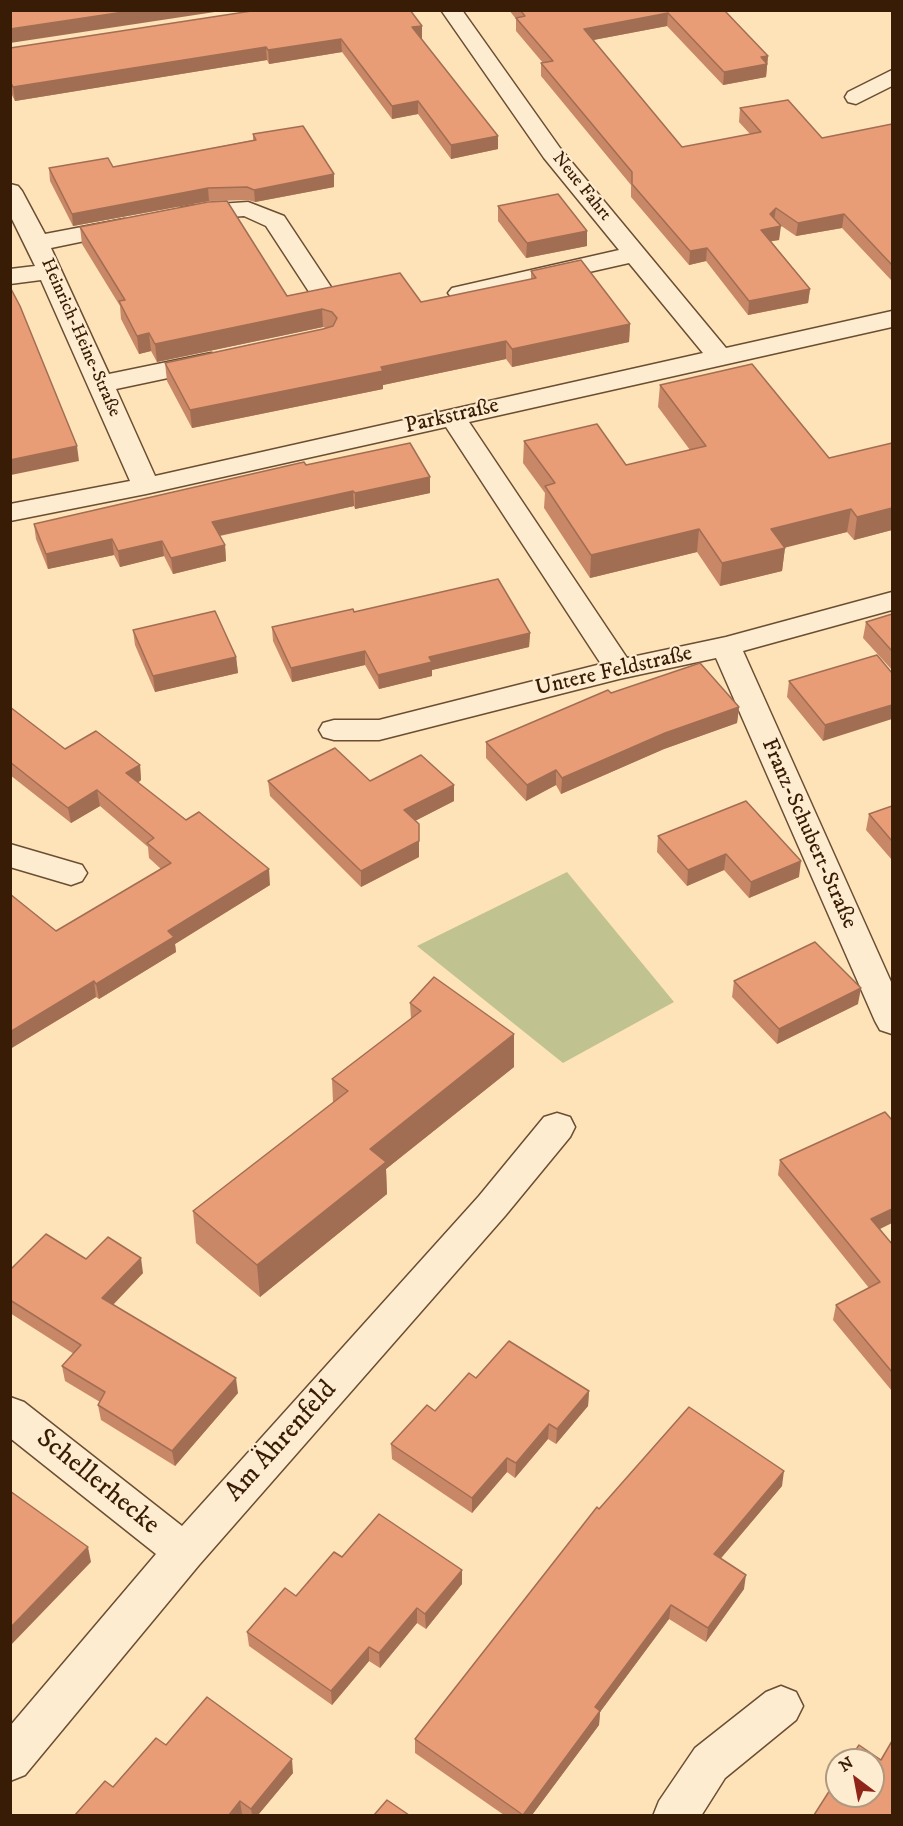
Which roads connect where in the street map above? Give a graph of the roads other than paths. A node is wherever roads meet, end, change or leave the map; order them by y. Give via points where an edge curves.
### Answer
1 (451, 10) edge
2 (892, 77) edge
3 (856, 97) dead end
4 (10, 191) edge
5 (37, 243) junction
6 (635, 254) junction
7 (48, 271) junction
8 (10, 278) edge
9 (461, 293) edge
10 (324, 296) edge
11 (892, 319) edge
12 (230, 357) edge
13 (720, 357) junction
14 (101, 384) junction
15 (453, 417) junction
16 (146, 486) junction
17 (10, 513) edge
18 (892, 601) edge
19 (726, 646) junction
20 (619, 669) junction
21 (334, 730) dead end
22 (10, 855) edge
23 (71, 873) dead end
24 (885, 989) edge
25 (892, 1021) edge
26 (557, 1127) dead end
27 (10, 1414) edge
28 (184, 1552) junction
29 (781, 1706) dead end
30 (10, 1760) edge
31 (675, 1815) edge

1 - 6 street, Neue Fahrt via 552,153
2 - 3 street
4 - 5 street, Heinrich-Heine-Straße
5 - 7 street, Heinrich-Heine-Straße
5 - 10 street via 209,210 248,209 276,221
6 - 9 street
6 - 13 street, Neue Fahrt
7 - 8 street
7 - 14 street, Heinrich-Heine-Straße
11 - 13 street, Parkstraße
12 - 14 street
13 - 15 street, Parkstraße
14 - 16 street, Heinrich-Heine-Straße
15 - 16 street, Parkstraße
15 - 20 street
16 - 17 street, Parkstraße
18 - 19 street, Untere Feldstraße
19 - 20 street, Untere Feldstraße
19 - 24 street, Franz-Schubert-Straße
20 - 21 street, Untere Feldstraße via 379,730
22 - 23 street
24 - 25 street, Franz-Schubert-Straße
26 - 28 street, Am Ährenfeld via 492,1206
27 - 28 street, Schellerhecke
28 - 30 street, Am Ährenfeld
29 - 31 street via 710,1763

